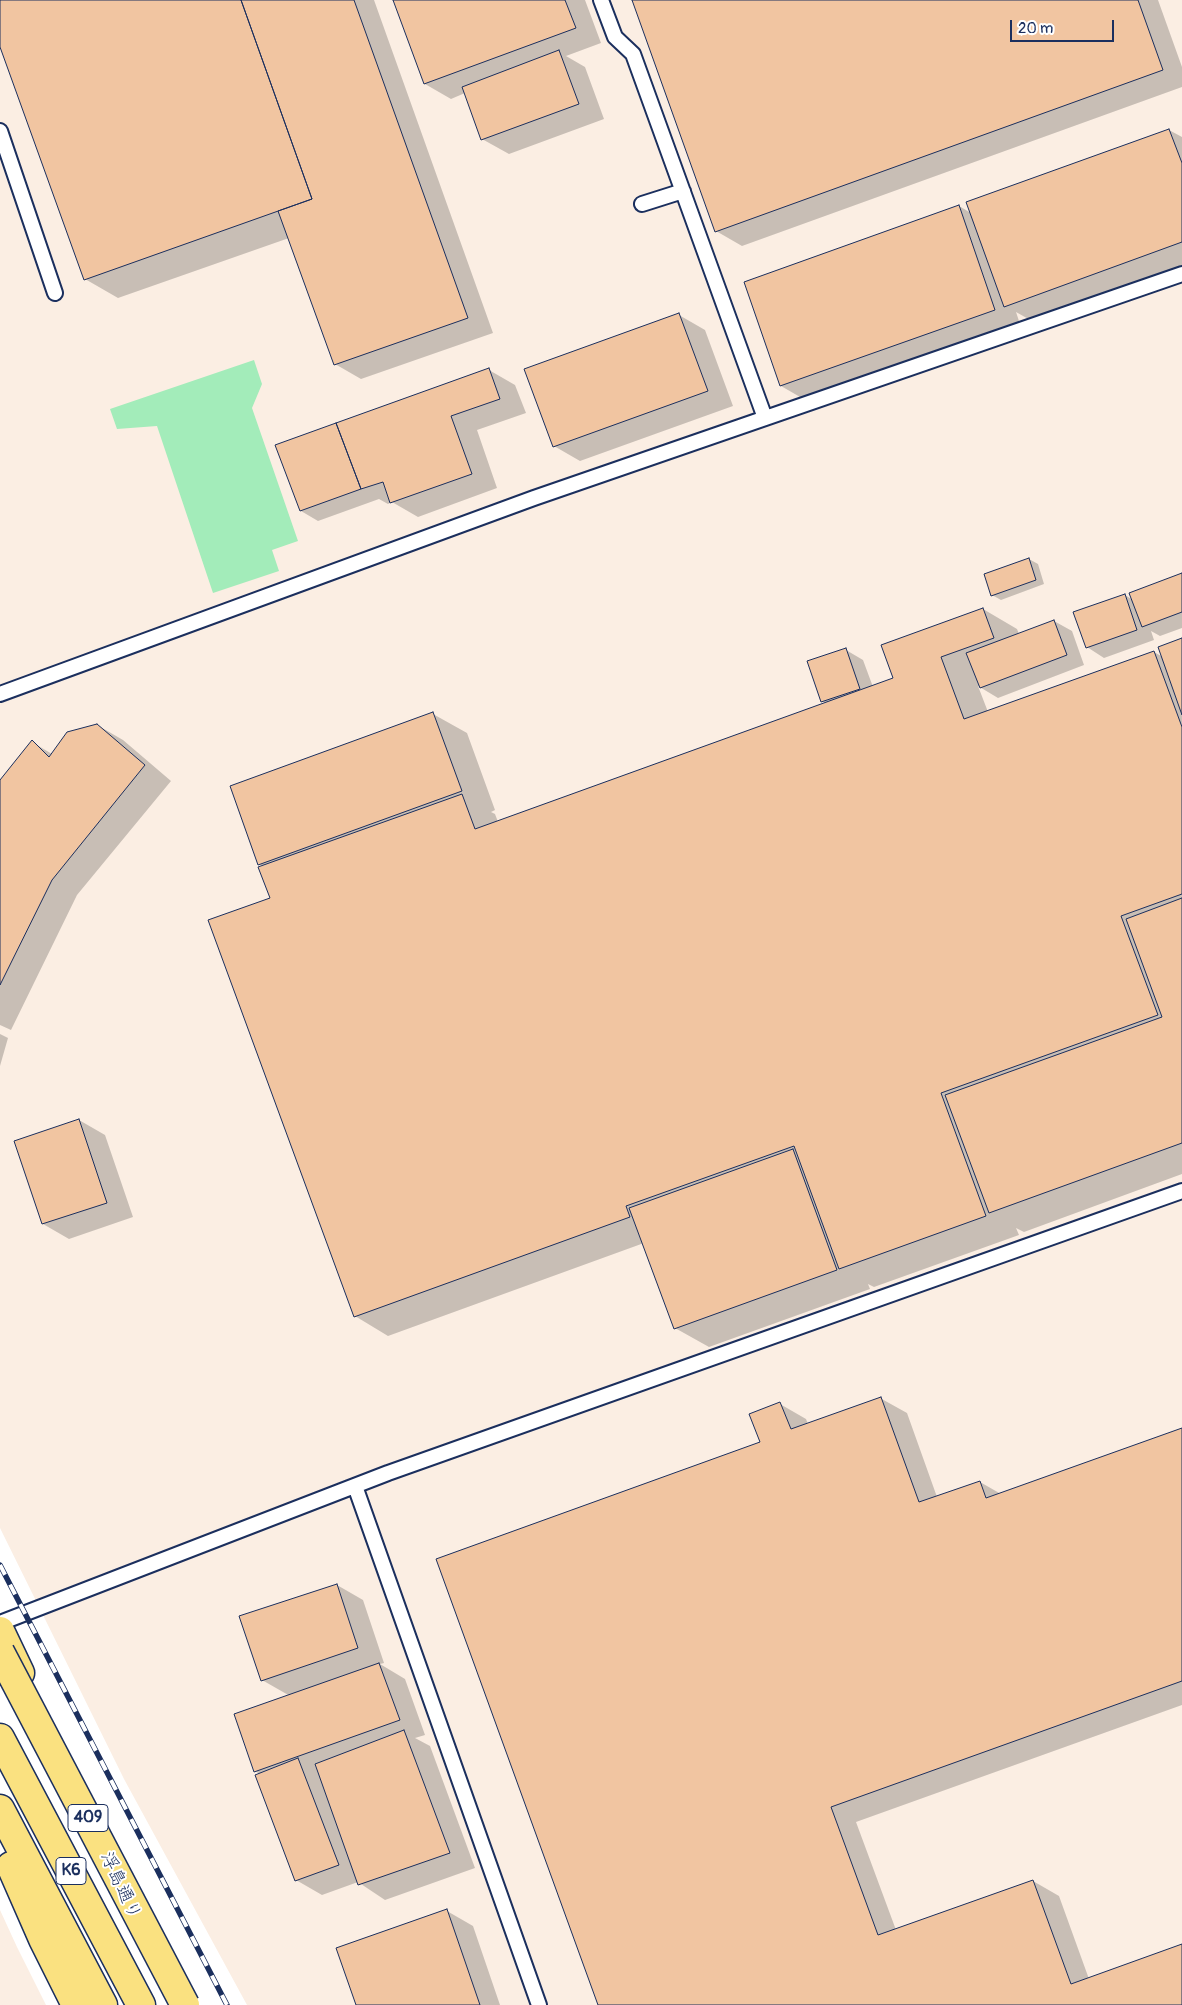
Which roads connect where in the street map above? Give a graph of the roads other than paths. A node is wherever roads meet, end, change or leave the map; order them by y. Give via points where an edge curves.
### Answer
1 (601, 0) edge
2 (0, 131) edge
3 (683, 191) junction
4 (642, 204) dead end
5 (1182, 274) edge
6 (55, 293) dead end
7 (765, 418) junction
8 (0, 694) edge
9 (1182, 1191) edge
10 (355, 1486) junction
11 (0, 1623) edge
12 (0, 1631) edge
13 (0, 1652) edge
14 (0, 1738) edge
15 (0, 1809) edge
16 (0, 1832) edge
17 (0, 1839) edge
18 (76, 2005) edge
19 (86, 2005) edge
20 (104, 2005) edge
21 (141, 2005) edge
22 (177, 2005) edge
23 (185, 2005) edge
24 (539, 2005) edge

1 - 3 lane via 614,37 634,54
2 - 6 lane
3 - 4 lane
3 - 7 lane
5 - 7 lane
7 - 8 lane via 525,501
9 - 10 lane
10 - 11 lane
10 - 24 lane
12 - 22 highway, 浮島通り / 409
13 - 23 highway, bridge
14 - 21 highway, K6
15 - 20 highway, K6
16 - 19 highway
17 - 18 highway via 43,1939

